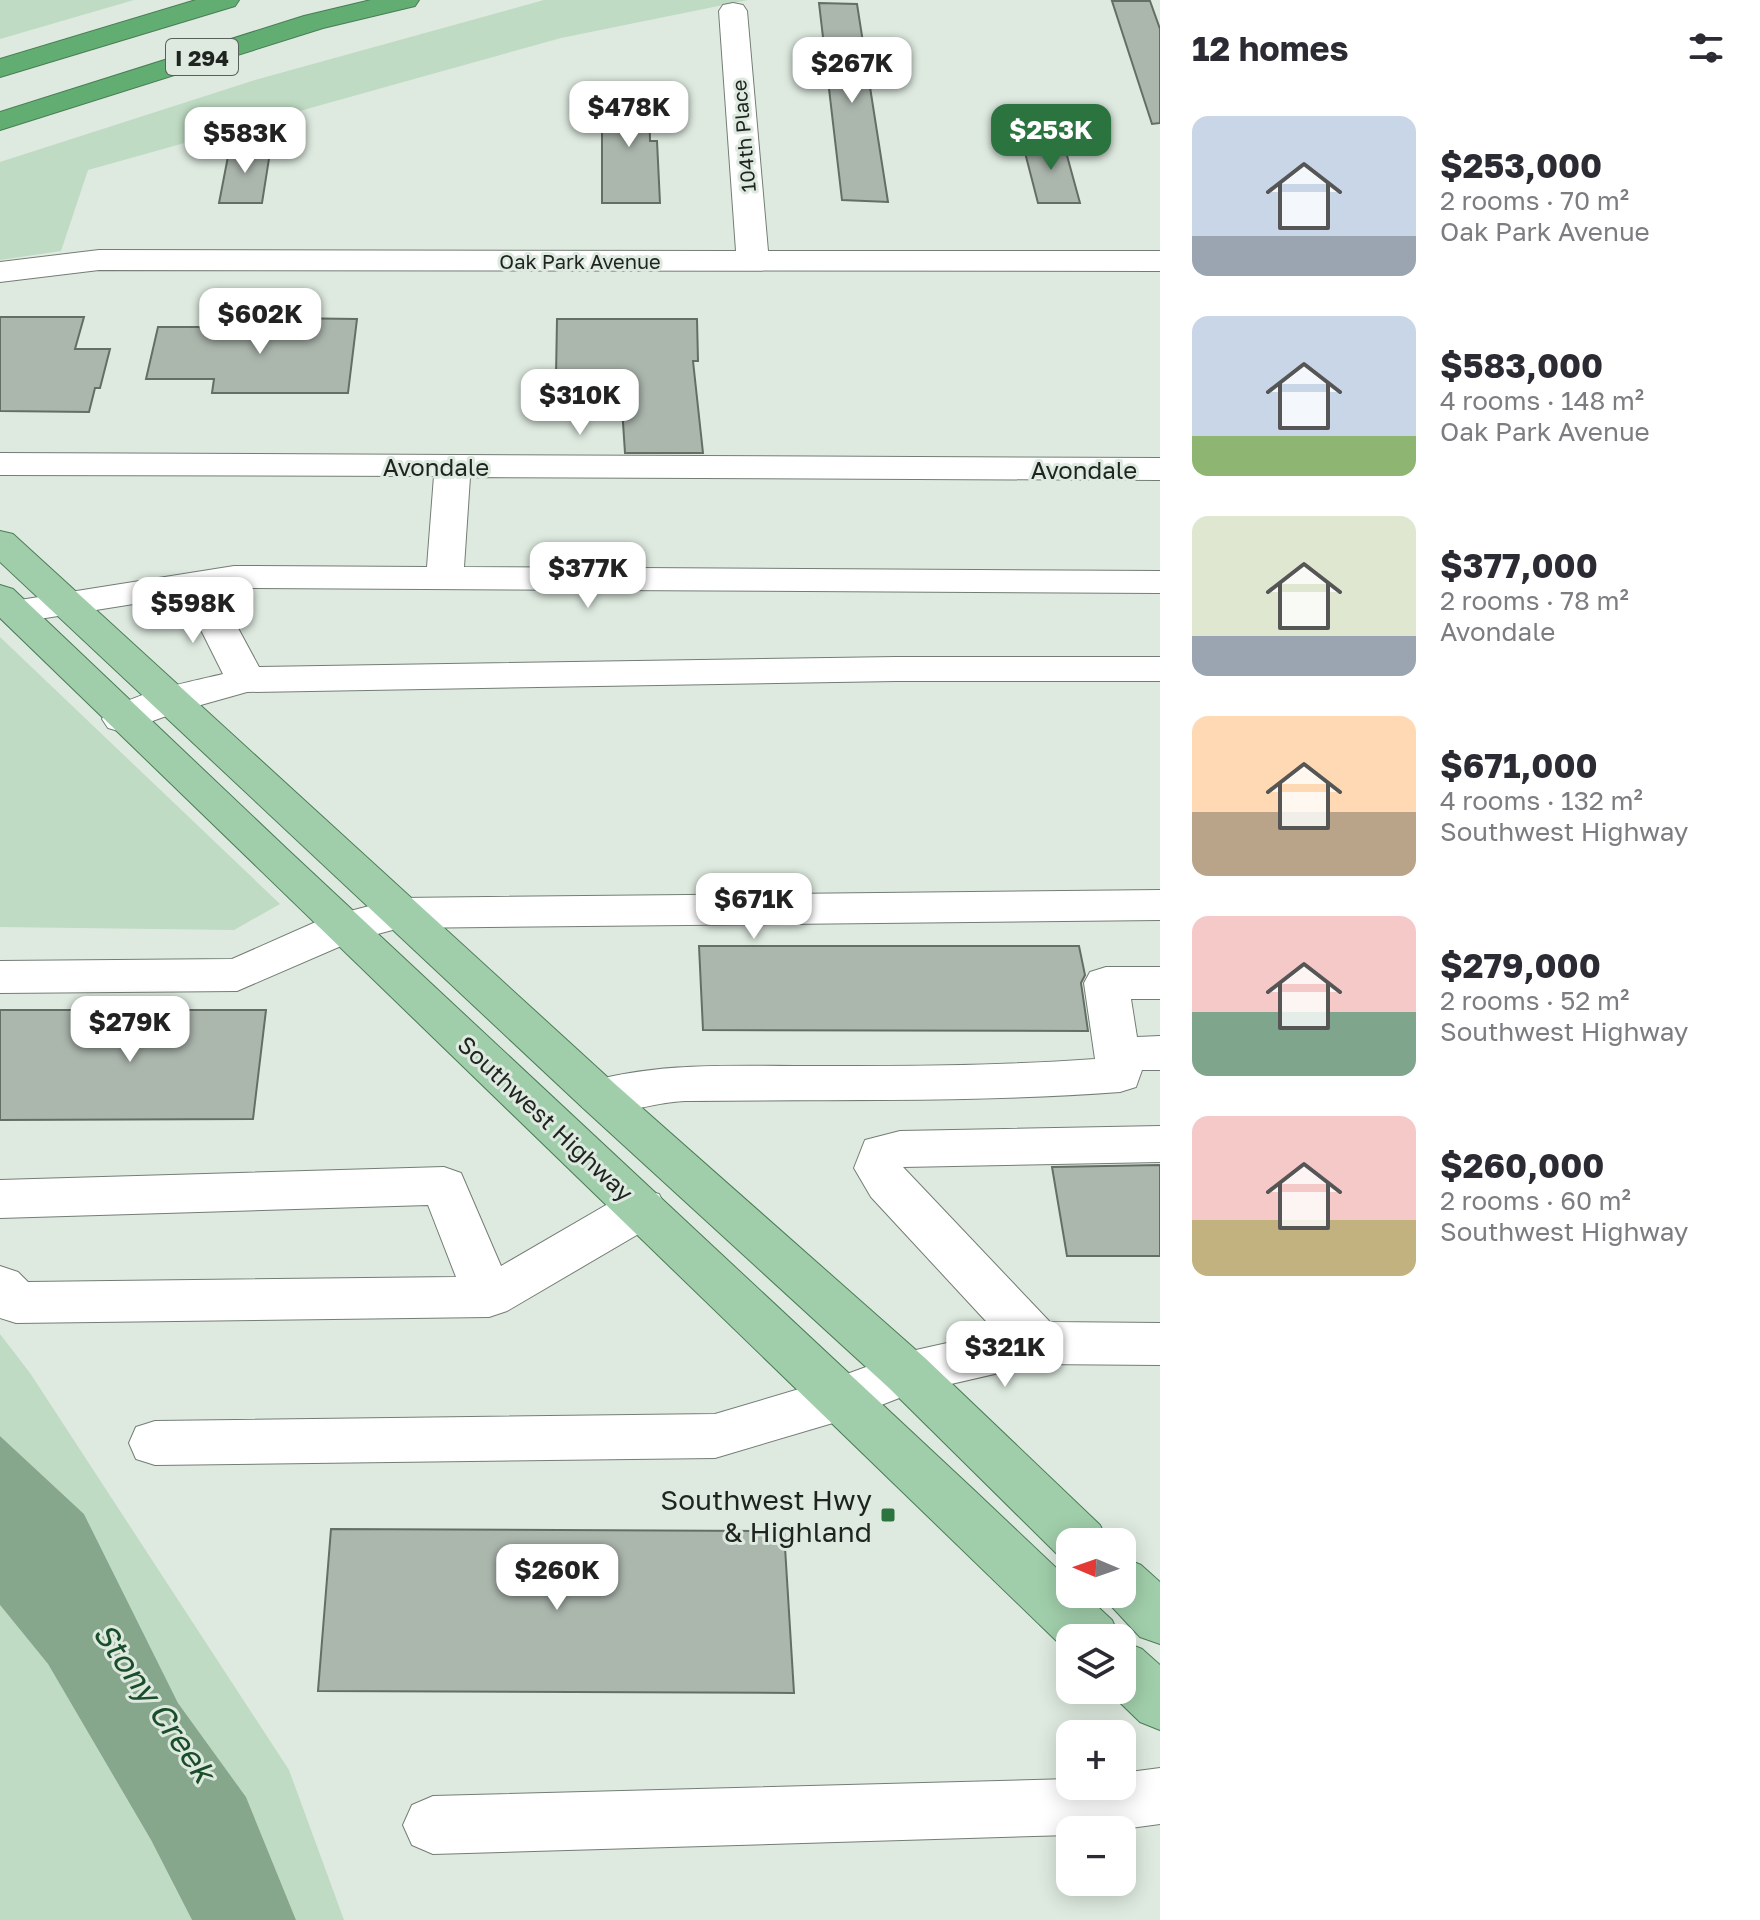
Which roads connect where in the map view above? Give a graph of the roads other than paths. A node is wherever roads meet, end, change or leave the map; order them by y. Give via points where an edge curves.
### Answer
1 (225, 0) edge
2 (405, 0) edge
3 (733, 11) dead end
4 (0, 68) edge
5 (0, 121) edge
6 (753, 261) junction
7 (1160, 261) edge
8 (0, 272) edge
9 (0, 464) edge
10 (453, 466) junction
11 (1160, 469) edge
12 (0, 542) edge
13 (445, 578) junction
14 (195, 582) junction
15 (1160, 582) edge
16 (63, 603) junction
17 (7, 604) edge
18 (1160, 669) edge
19 (246, 680) junction
20 (169, 701) junction
21 (122, 719) junction
22 (1160, 905) edge
23 (400, 913) junction
24 (342, 928) junction
25 (0, 977) edge
26 (1160, 983) edge
27 (1139, 1054) edge
28 (599, 1096) junction
29 (1160, 1144) edge
30 (0, 1199) edge
31 (642, 1208) junction
32 (0, 1286) edge
33 (489, 1297) junction
34 (1038, 1343) junction
35 (1160, 1344) edge
36 (907, 1373) junction
37 (843, 1398) junction
38 (155, 1443) dead end
39 (1067, 1528) edge
40 (1136, 1596) edge
41 (1160, 1619) edge
42 (1077, 1624) edge
43 (1136, 1680) edge
44 (1160, 1703) edge
45 (1160, 1796) edge
46 (433, 1825) dead end

1 - 4 highway, I 294
2 - 5 highway, I 294 via 314,22
3 - 6 street, 104th Place
6 - 7 street, Oak Park Avenue
6 - 8 street, Oak Park Avenue via 99,260
9 - 10 street, Avondale
10 - 11 street, Avondale
10 - 13 street
12 - 16 main road
13 - 14 street via 234,577
13 - 15 street
14 - 16 street
14 - 19 street
16 - 17 street
16 - 20 main road
17 - 21 main road, Southwest Highway
18 - 19 street
19 - 20 street
20 - 21 street
20 - 23 main road
21 - 24 main road, Southwest Highway
22 - 23 street
23 - 24 street
23 - 28 main road
24 - 25 street via 237,975
24 - 31 main road, Southwest Highway
26 - 27 street via 1106,983
27 - 28 street via 1120,1075 1009,1083 680,1084
28 - 36 main road
29 - 34 street via 882,1153 878,1168 888,1184
30 - 33 street via 444,1186
31 - 33 street
31 - 37 main road, Southwest Highway
32 - 33 street via 16,1303
34 - 35 street
34 - 36 street
36 - 37 street
36 - 39 main road
37 - 38 street via 715,1436
37 - 42 main road, Southwest Highway
40 - 41 main road
43 - 44 main road
45 - 46 street via 1077,1807

